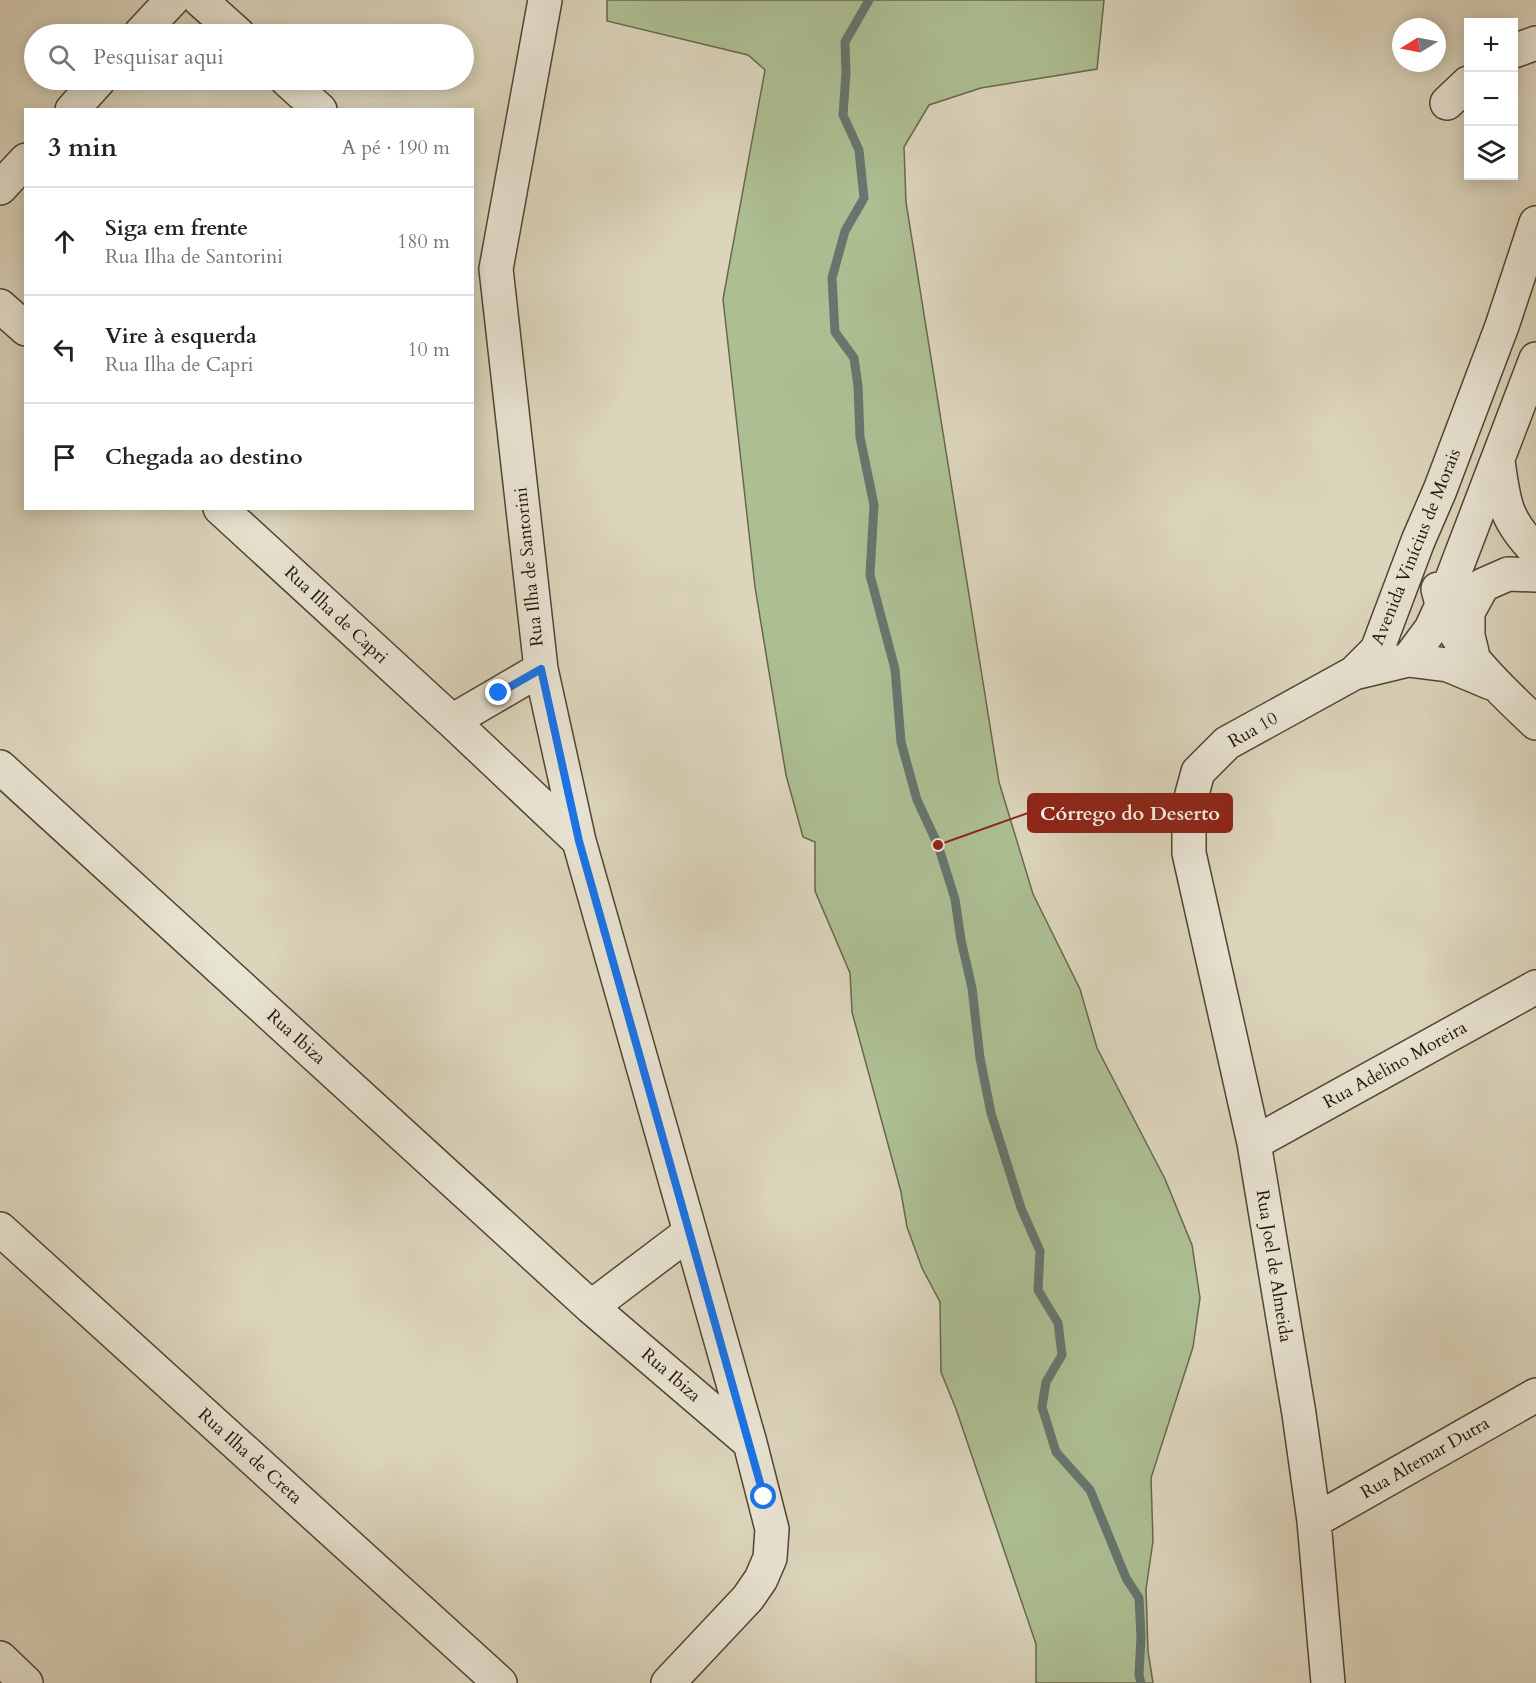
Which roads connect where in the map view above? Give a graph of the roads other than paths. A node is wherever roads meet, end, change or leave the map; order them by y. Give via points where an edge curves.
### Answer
1 (172, 0) edge
2 (200, 0) edge
3 (545, 0) edge
4 (149, 24) edge
5 (227, 24) edge
6 (1536, 43) edge
7 (1518, 50) edge
8 (90, 90) edge
9 (298, 90) edge
10 (74, 108) edge
11 (318, 108) edge
12 (24, 162) edge
13 (0, 188) edge
14 (1536, 223) edge
15 (484, 259) edge
16 (1526, 284) edge
17 (0, 306) edge
18 (24, 328) edge
19 (1536, 359) edge
20 (1498, 460) junction
21 (1440, 490) junction
22 (222, 510) edge
23 (1536, 551) edge
24 (1536, 575) edge
25 (1442, 605) junction
26 (1408, 660) junction
27 (541, 669) junction
28 (1354, 673) junction
29 (1485, 673) junction
30 (452, 722) junction
31 (1536, 723) edge
32 (0, 767) edge
33 (579, 841) junction
34 (1190, 854) joint
35 (1536, 987) edge
36 (1254, 1143) junction
37 (0, 1229) edge
38 (689, 1233) junction
39 (591, 1307) junction
40 (1536, 1395) edge
41 (750, 1443) junction
42 (1314, 1521) junction
43 (0, 1658) edge
44 (26, 1683) edge
45 (500, 1683) edge
46 (668, 1683) edge
47 (1329, 1683) edge

1 - 4 street
2 - 5 street
3 - 15 street, Rua Ilha de Santorini
6 - 7 street
8 - 10 street
9 - 11 street
12 - 13 street
14 - 16 street, Avenida Vinícius de Morais
15 - 27 street, Rua Ilha de Santorini
16 - 21 street, Avenida Vinícius de Morais via 1502,326
17 - 18 street
19 - 20 street, Avenida Vinícius de Morais
20 - 23 street via 1504,504 1518,532
20 - 25 street, Avenida Vinícius de Morais
21 - 25 street via 1432,556
21 - 28 street, Avenida Vinícius de Morais via 1377,650
22 - 30 street, Rua Ilha de Capri
24 - 29 street via 1508,574 1483,585 1468,612 1468,636
25 - 26 street, Avenida Vinícius de Morais via 1431,629
25 - 29 street
26 - 28 street, Avenida Vinícius de Morais
26 - 29 street
27 - 30 street
27 - 33 street, Rua Ilha de Santorini
28 - 34 street, Rua 10 via 1227,743 1198,772 1189,805
29 - 31 street
30 - 33 street, Rua Ilha de Capri
32 - 39 street, Rua Ibiza
33 - 38 street, Rua Ilha de Santorini
34 - 36 street, Rua Joel de Almeida
35 - 36 street, Rua Adelino Moreira
36 - 42 street, Rua Joel de Almeida
37 - 45 street, Rua Ilha de Creta
38 - 39 street
38 - 41 street, Rua Ilha de Santorini
39 - 41 street, Rua Ibiza
40 - 42 street, Rua Altemar Dutra
41 - 46 street, Rua Ilha de Santorini via 772,1529 770,1558 748,1598
42 - 47 street, Rua Joel de Almeida
43 - 44 street

